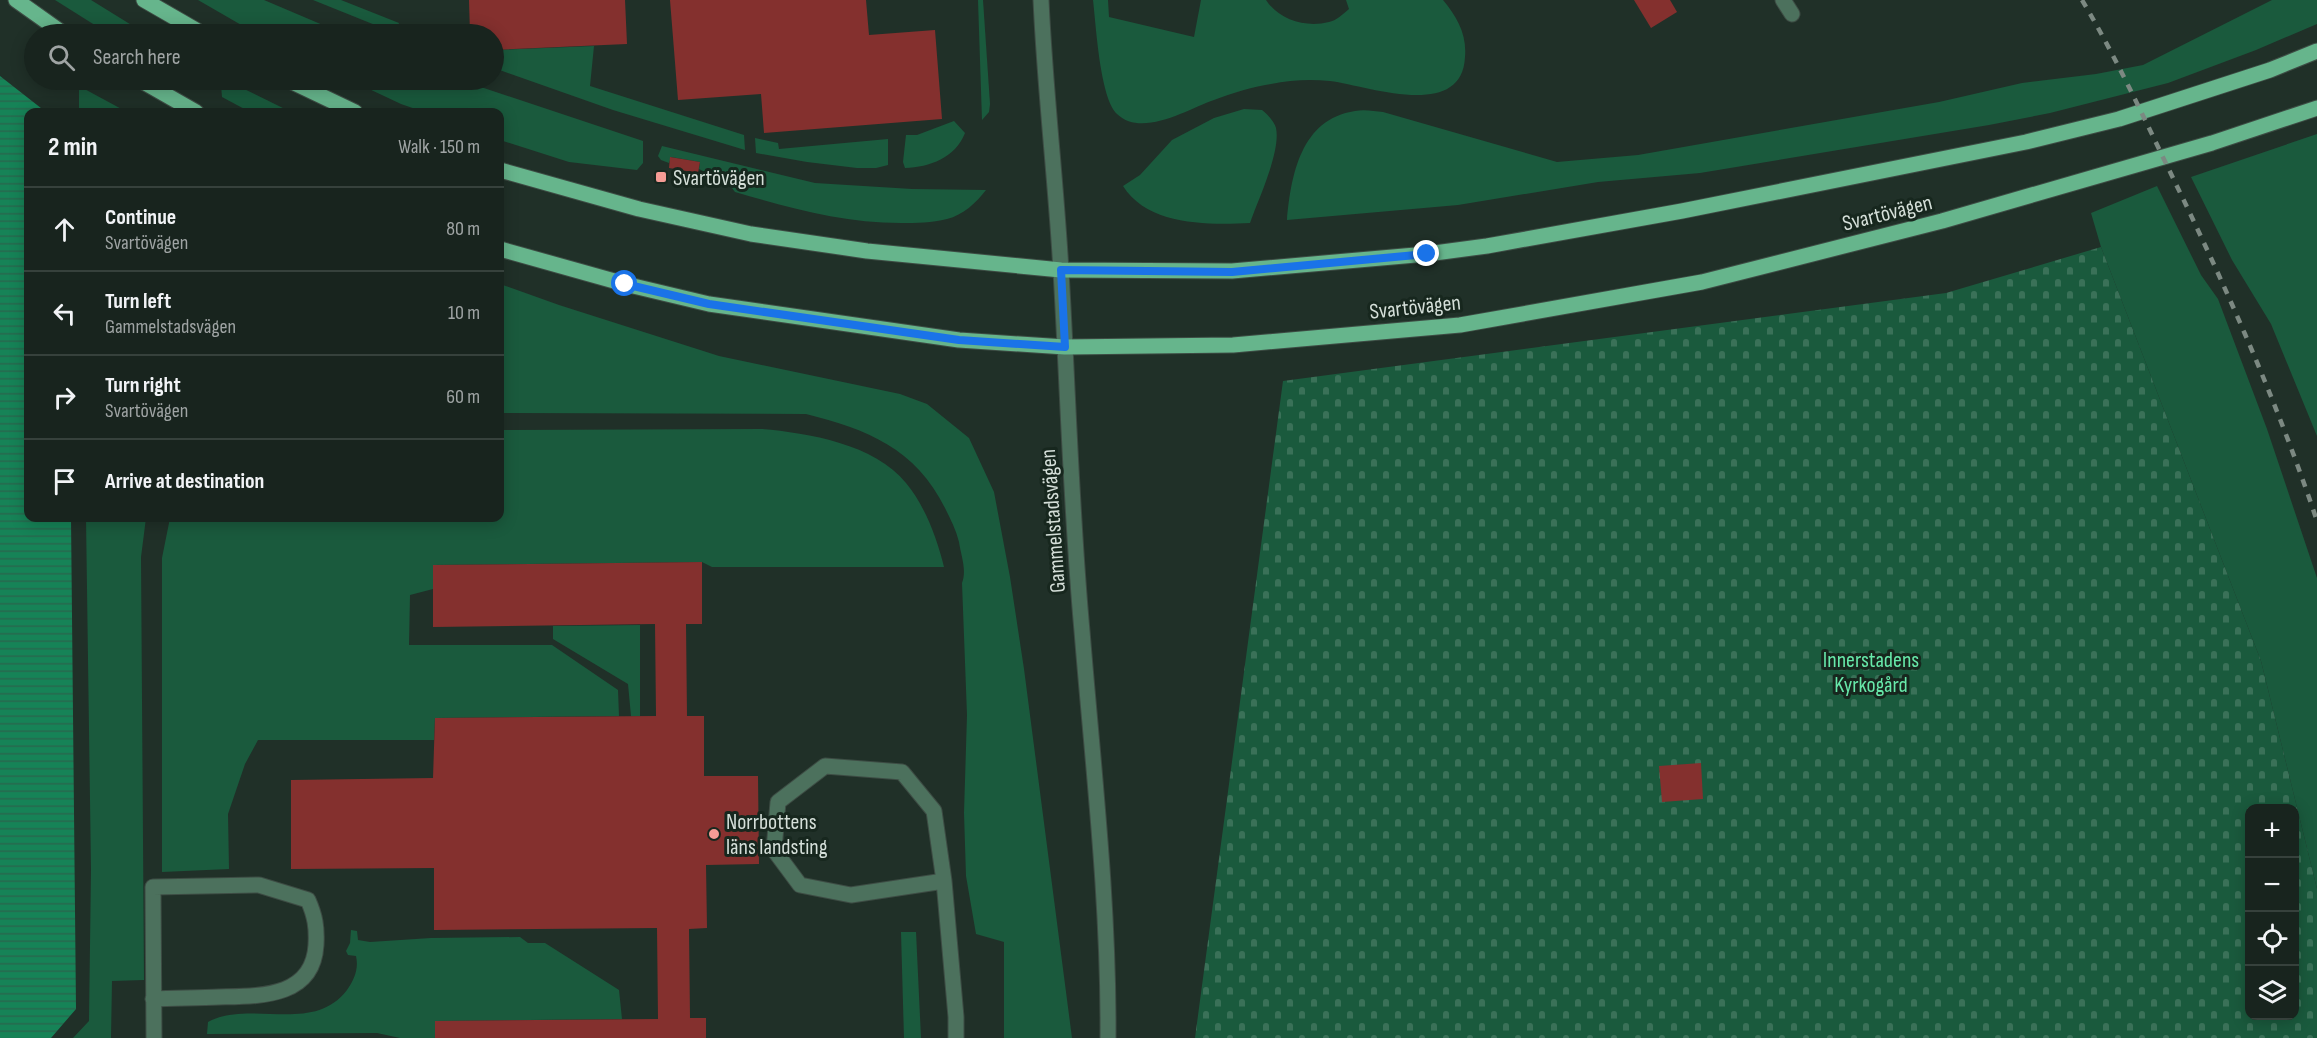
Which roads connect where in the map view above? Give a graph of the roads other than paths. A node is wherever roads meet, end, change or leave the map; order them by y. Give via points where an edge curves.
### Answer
1 (16, 0) edge
2 (144, 0) edge
3 (1041, 0) edge
4 (1783, 0) edge
5 (1792, 14) dead end
6 (50, 24) edge
7 (186, 24) edge
8 (2317, 51) edge
9 (157, 90) edge
10 (309, 90) edge
11 (188, 108) edge
12 (347, 108) edge
13 (2317, 108) edge
14 (504, 171) edge
15 (504, 250) edge
16 (1061, 270) junction
17 (1065, 347) junction
18 (944, 881) junction
19 (153, 999) junction
20 (154, 1038) edge
21 (956, 1038) edge
22 (1108, 1038) edge

1 - 6 main road
2 - 7 main road
3 - 16 street, Gammelstadsvägen
4 - 5 street
8 - 16 main road, Svartövägen via 2119,119 2026,142 1549,235 1427,254 1232,272
9 - 11 main road
10 - 12 main road
13 - 17 main road, Svartövägen via 2212,143 1953,218 1702,282 1460,325 1233,345
14 - 16 main road, Svartövägen via 639,209 751,234 867,251
15 - 17 main road, Svartövägen via 709,304 959,340
16 - 17 street, Gammelstadsvägen
17 - 22 street, Gammelstadsvägen via 1081,621 1102,855 1109,972
18 - 18 street via 934,811 902,772 825,766 778,802 774,850 800,885 851,895
18 - 21 street
19 - 19 street via 153,887 259,885 308,900 316,919 315,959 306,974 289,988 264,996
19 - 20 street

